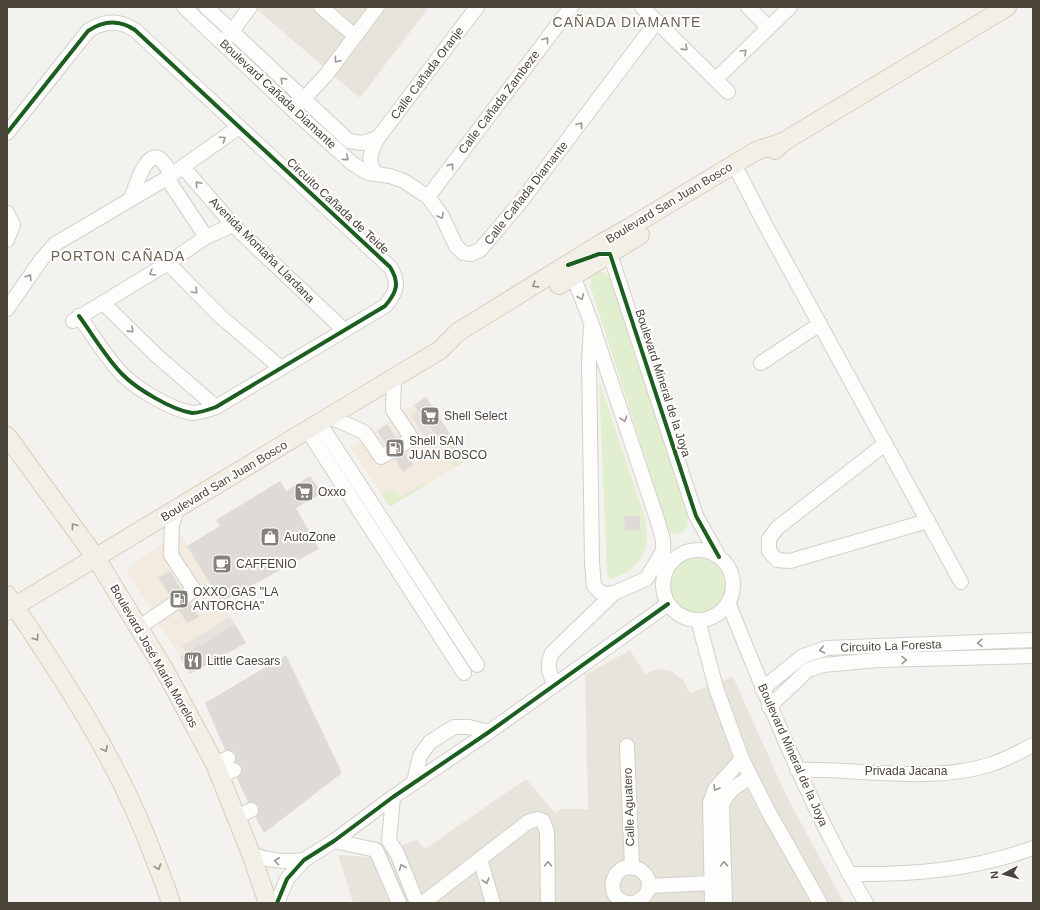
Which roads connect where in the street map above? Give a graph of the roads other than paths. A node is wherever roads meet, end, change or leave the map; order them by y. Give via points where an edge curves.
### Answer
1 (184, 7) edge
2 (206, 7) edge
3 (250, 7) edge
4 (320, 7) edge
5 (378, 7) edge
6 (477, 7) edge
7 (571, 7) edge
8 (642, 7) edge
9 (748, 7) edge
10 (790, 7) edge
11 (1007, 7) edge
12 (657, 21) junction
13 (768, 27) junction
14 (232, 31) junction
15 (355, 36) junction
16 (223, 43) junction
17 (716, 79) junction
18 (728, 92) dead end
19 (303, 99) junction
20 (293, 110) junction
21 (239, 127) junction
22 (7, 133) edge
23 (378, 138) junction
24 (783, 142) junction
25 (174, 173) junction
26 (376, 173) junction
27 (739, 174) junction
28 (428, 197) junction
29 (131, 198) junction
30 (10, 217) edge
31 (233, 225) junction
32 (206, 237) junction
33 (7, 240) edge
34 (606, 248) junction
35 (168, 263) junction
36 (571, 270) junction
37 (103, 302) junction
38 (7, 310) edge
39 (591, 322) junction
40 (820, 324) junction
41 (344, 330) junction
42 (761, 363) dead end
43 (281, 368) junction
44 (394, 378) junction
45 (216, 407) junction
46 (319, 424) junction
47 (7, 436) edge
48 (885, 444) junction
49 (7, 453) edge
50 (31, 468) junction
51 (177, 510) junction
52 (928, 521) junction
53 (663, 550) junction
54 (719, 557) junction
55 (96, 558) junction
56 (664, 577) junction
57 (961, 582) dead end
58 (614, 593) junction
59 (728, 602) junction
60 (10, 604) edge
61 (668, 604) junction
62 (698, 620) junction
63 (138, 628) junction
64 (1033, 640) edge
65 (1003, 642) junction
66 (879, 654) junction
67 (1033, 656) edge
68 (1004, 658) junction
69 (477, 665) dead end
70 (464, 673) dead end
71 (554, 684) junction
72 (762, 689) junction
73 (769, 707) junction
74 (489, 732) junction
75 (1033, 745) edge
76 (627, 746) dead end
77 (742, 759) junction
78 (797, 770) junction
79 (750, 778) junction
80 (414, 782) junction
81 (393, 797) junction
82 (334, 841) junction
83 (389, 841) junction
84 (1033, 848) edge
85 (376, 850) junction
86 (251, 854) junction
87 (480, 859) junction
88 (304, 860) junction
89 (632, 867) junction
90 (849, 874) junction
91 (711, 883) junction
92 (649, 886) junction
93 (171, 903) edge
94 (268, 903) edge
95 (277, 903) edge
96 (399, 903) edge
97 (417, 903) edge
98 (423, 903) edge
99 (493, 903) edge
100 (548, 903) edge
101 (628, 903) edge
102 (633, 903) edge
103 (712, 903) edge
104 (725, 903) edge
105 (820, 903) edge
106 (866, 903) edge

1 - 16 street, Boulevard Cañada Diamante
2 - 14 street, Boulevard Cañada Diamante
3 - 14 street
4 - 15 street
5 - 15 street
6 - 23 street, Calle Cañada Oranje
28 -> 7 street, Calle Cañada Zambeze
8 - 12 street
9 - 13 street
10 - 13 street
11 - 24 main road, Boulevard San Juan Bosco
12 -> 17 street
28 -> 12 street, Calle Cañada Diamante via 460,250 471,254 480,250 561,149
17 -> 13 street
14 - 16 street
19 -> 14 street, Boulevard Cañada Diamante
15 -> 19 street via 326,75
16 - 20 street, Boulevard Cañada Diamante
17 - 18 street
19 - 20 street
19 - 23 street, Boulevard Cañada Diamante via 354,143
20 -> 26 street, Boulevard Cañada Diamante via 352,164
21 - 22 street, Circuito Cañada de Teide via 136,30 124,24 109,22 96,26 79,41
25 -> 21 street
21 - 41 street, Circuito Cañada de Teide via 390,267 394,274 396,289 385,306
23 - 26 street, Calle Cañada Oranje via 370,156 372,168
24 - 27 main road, Boulevard San Juan Bosco via 770,154
24 - 34 main road, Boulevard San Juan Bosco via 756,151
25 - 29 street
25 - 29 street via 160,159 153,157 142,171
31 -> 25 street, Avenida Montaña Llardana
25 - 32 street
26 - 28 street, Calle Cañada Diamante via 404,181
27 - 34 main road, Boulevard San Juan Bosco
27 - 40 street
38 -> 29 street via 55,244
30 - 33 street via 12,229
31 - 32 street, Circuito Cañada de Teide
31 - 41 street, Avenida Montaña Llardana
32 - 35 street, Circuito Cañada de Teide
34 - 36 main road, Boulevard San Juan Bosco
34 - 36 street via 586,258
34 - 54 street, Boulevard Mineral de la Joya via 696,516
35 -> 37 street, Circuito Cañada de Teide
35 -> 43 street via 220,316
36 -> 39 street
36 - 44 main road, Boulevard San Juan Bosco via 464,343 440,350
37 -> 45 street via 157,356
37 - 45 street, Circuito Cañada de Teide via 76,319 123,375 154,398 178,409 193,413
39 -> 53 street via 657,519
39 - 58 street via 589,362 593,577 594,586 600,592
40 - 42 street
40 - 48 street
41 - 43 street, Circuito Cañada de Teide
43 - 45 street, Circuito Cañada de Teide
44 - 46 main road, Boulevard San Juan Bosco
44 - 46 street via 393,410 412,439 381,458 364,432
46 - 51 main road, Boulevard San Juan Bosco
46 - 69 street
46 - 70 street
47 - 50 main road, Boulevard José María Morelos
48 - 52 street
48 - 52 street via 777,528 769,539 769,552 777,560 790,561
49 - 50 main road, Boulevard José María Morelos
55 -> 50 main road, Boulevard José María Morelos
51 - 55 main road, Boulevard San Juan Bosco
51 - 63 street via 172,524 171,555 194,590
52 - 57 street
53 - 56 street
53 - 58 street via 646,580
54 - 56 street via 701,550 691,550 674,560 667,567
54 - 59 street via 726,564 732,578 732,593
55 - 60 main road, Boulevard San Juan Bosco
55 - 63 main road, Boulevard José María Morelos
56 - 61 street via 662,586
58 - 71 street via 552,653 548,661 548,670
59 - 62 street via 720,612 710,618
59 - 72 street, Boulevard Mineral de la Joya
60 -> 93 main road via 68,685 98,735 125,786 146,834
61 - 62 street via 687,618
61 - 71 street
62 - 77 street via 716,688
63 - 86 main road, Boulevard José María Morelos via 224,767 244,814
64 - 65 street, Circuito La Foresta
65 -> 66 street, Circuito La Foresta
65 - 68 street
66 -> 68 street, Circuito La Foresta
66 -> 72 street, Circuito La Foresta via 827,648 804,656
66 - 73 street, Circuito La Foresta via 808,670
67 - 68 street, Circuito La Foresta
71 - 74 street
72 - 73 street, Boulevard Mineral de la Joya
73 - 78 street, Boulevard Mineral de la Joya
74 - 80 street
74 - 80 street via 469,727 454,727 430,742 420,756
75 - 78 street, Privada Jacana via 991,764 958,771 926,774 830,769
76 - 89 street, Calle Aguatero
77 - 79 street
77 -> 91 street via 715,789 710,803
78 - 90 street, Boulevard Mineral de la Joya
104 -> 79 street via 722,806 725,796 731,789
79 - 105 street
80 - 81 street
81 - 82 street
81 - 83 street
82 - 85 street
82 - 88 street
83 - 85 street
97 -> 83 street via 397,853
84 - 90 street via 994,861 959,868 911,874
85 - 96 street
88 -> 86 street via 267,860
86 - 94 main road, Boulevard José María Morelos
87 - 98 street
87 -> 99 street
100 -> 87 street via 546,816 528,822
88 - 95 street via 287,879
89 - 92 street via 641,870 647,877
89 - 101 street via 620,871 613,881 613,890 617,897
90 - 106 street, Boulevard Mineral de la Joya
91 - 92 street
91 - 103 street
92 - 102 street via 646,895

